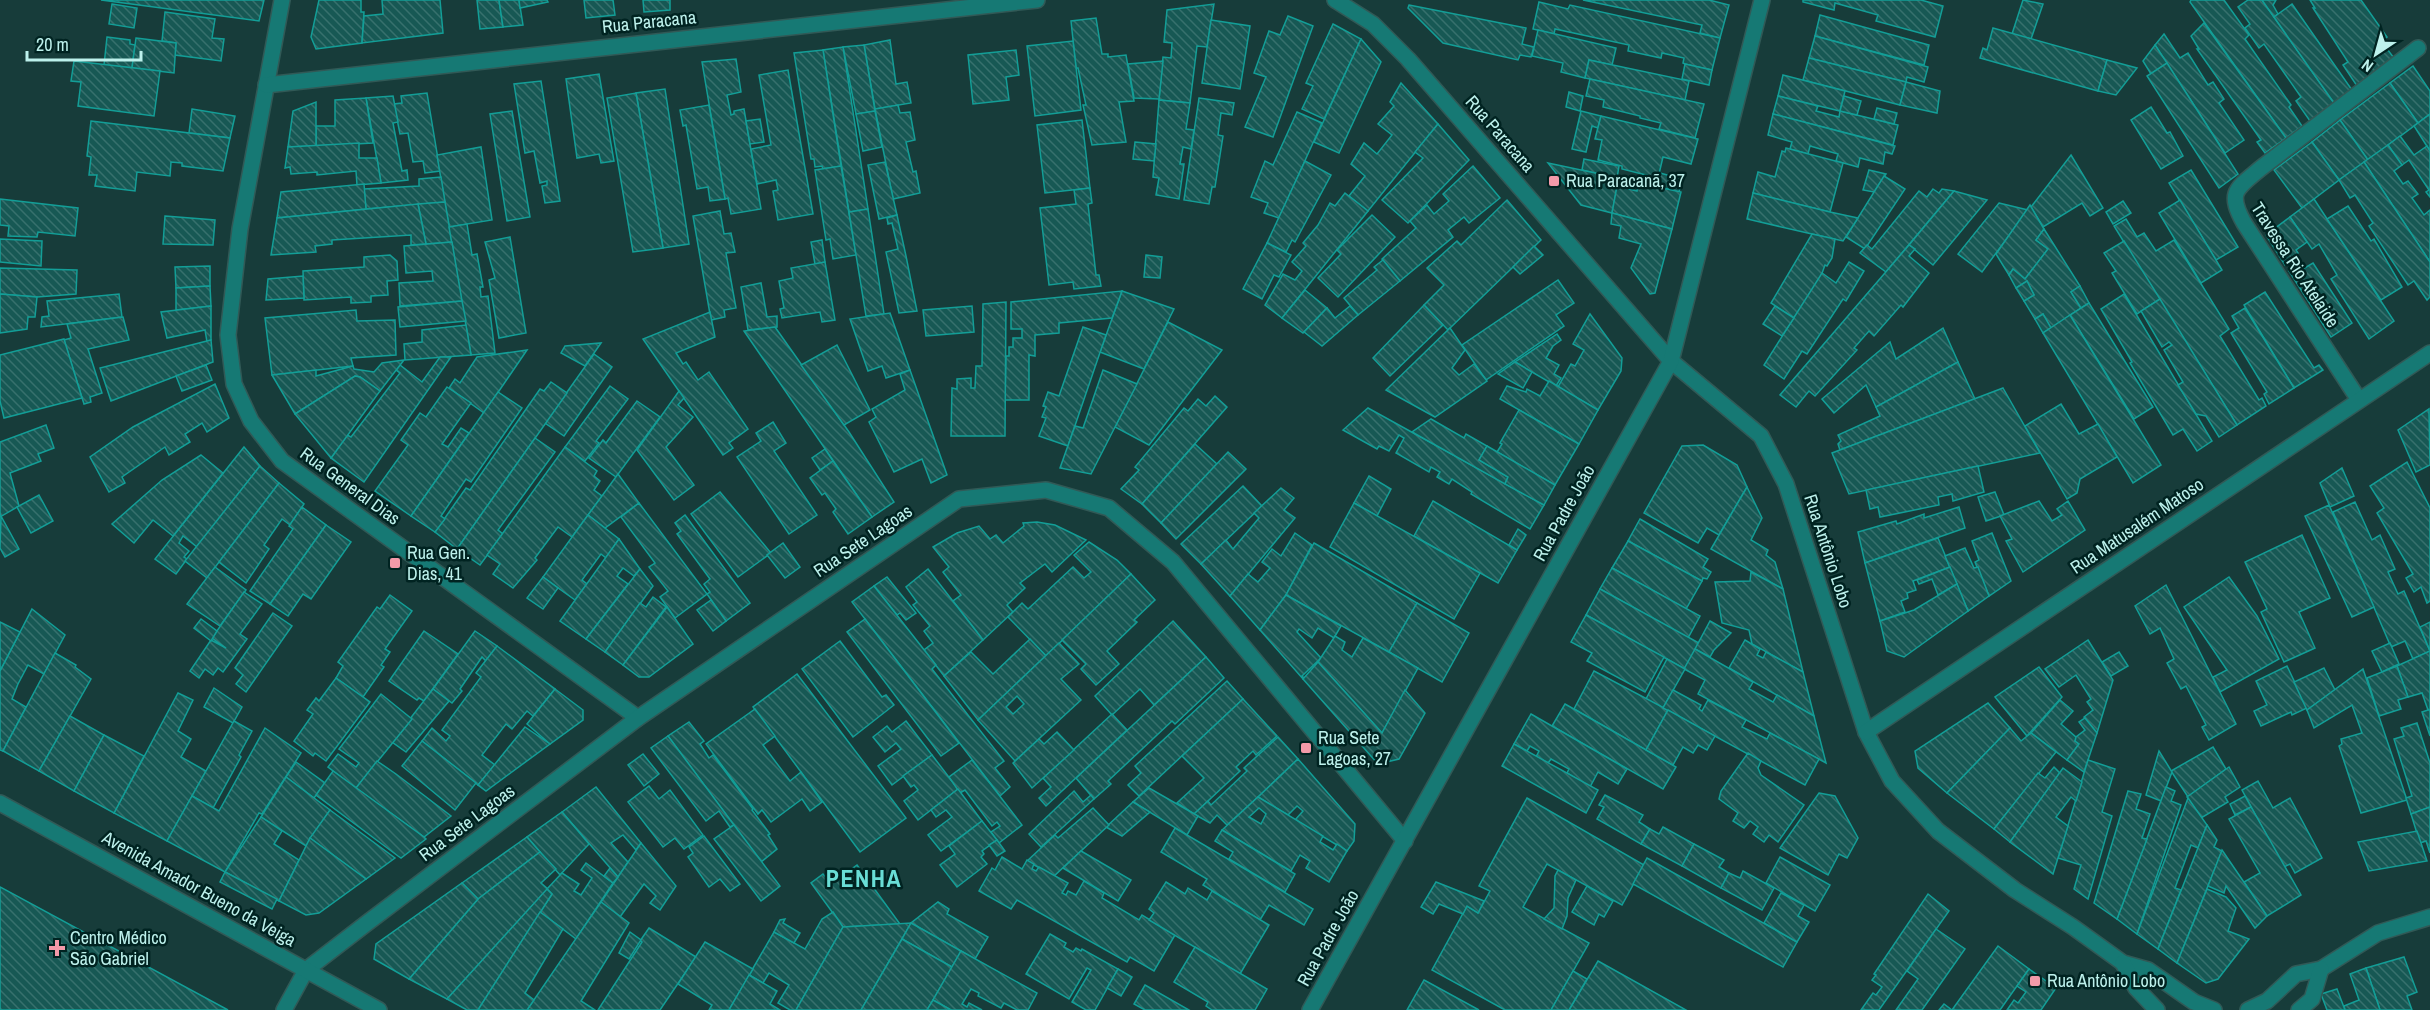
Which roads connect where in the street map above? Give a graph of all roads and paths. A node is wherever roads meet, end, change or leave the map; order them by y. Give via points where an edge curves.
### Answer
1 (282, 0) edge
2 (1037, 0) edge
3 (1335, 0) edge
4 (1762, 0) edge
5 (2418, 48) dead end
6 (266, 85) junction
7 (2430, 353) edge
8 (1671, 361) junction
9 (2360, 400) junction
10 (638, 718) junction
11 (1866, 732) junction
12 (0, 802) edge
13 (1404, 841) junction
14 (2430, 917) edge
15 (2123, 963) junction
16 (2321, 969) junction
17 (306, 970) junction
18 (284, 1010) edge
19 (379, 1010) edge
20 (1310, 1010) edge
21 (2157, 1010) edge
22 (2214, 1010) edge
23 (2248, 1010) edge
24 (2299, 1010) edge

1 - 6 street, Rua General Dias
2 - 6 street, Rua Paracana
3 - 8 street, Rua Paracana via 1373,24 1408,58
4 - 8 street, Rua Padre João
5 - 9 street, Travessa Rio Atelaide via 2261,168 2240,186 2235,196 2244,223
6 - 10 street, Rua General Dias via 240,229 228,334 234,384 251,421 282,461
7 - 9 street, Rua Matusalém Matoso
8 - 11 street, Rua Antônio Lobo via 1761,436 1786,484
8 - 13 street, Rua Padre João
9 - 11 street, Rua Matusalém Matoso
10 - 13 street, Rua Sete Lagoas via 959,499 1046,490 1109,508 1173,562
10 - 17 street, Rua Sete Lagoas
11 - 15 street, Rua Antônio Lobo via 1892,781 1938,831 2015,890
12 - 17 street, Avenida Amador Bueno da Veiga
13 - 20 street, Rua Padre João
14 - 16 street via 2378,933
15 - 21 street via 2136,988
15 - 22 street via 2148,970 2194,1002
16 - 23 street via 2296,974 2267,1001
16 - 24 street via 2312,999
17 - 18 street
17 - 19 street, Avenida Amador Bueno da Veiga

